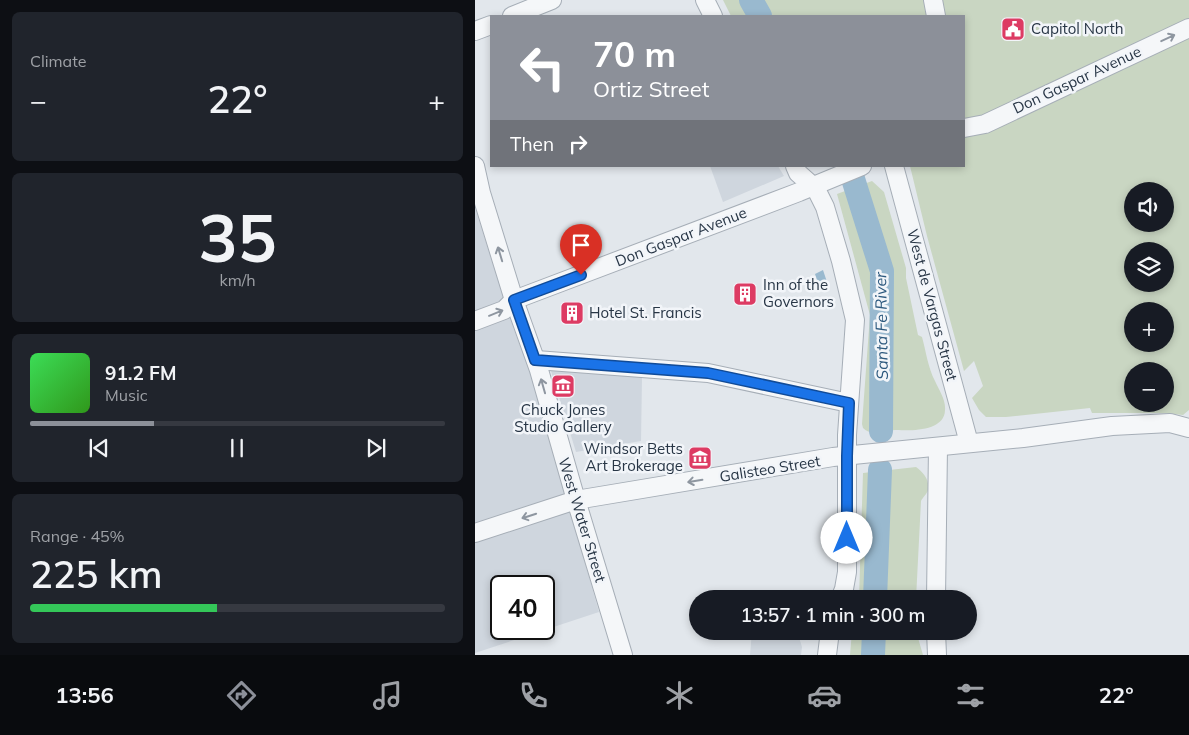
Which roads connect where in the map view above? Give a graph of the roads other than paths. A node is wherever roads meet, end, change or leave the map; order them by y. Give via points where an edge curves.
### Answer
1 (552, 0) edge
2 (705, 0) edge
3 (933, 0) edge
4 (514, 15) edge
5 (712, 15) edge
6 (936, 15) edge
7 (490, 24) edge
8 (1189, 28) edge
9 (475, 31) edge
10 (965, 128) edge
11 (475, 166) edge
12 (795, 167) edge
13 (860, 167) edge
14 (894, 167) edge
15 (813, 186) junction
16 (514, 300) junction
17 (475, 321) edge
18 (535, 360) junction
19 (849, 403) junction
20 (1189, 428) edge
21 (969, 443) junction
22 (938, 447) junction
23 (847, 456) junction
24 (576, 500) junction
25 (475, 533) edge
26 (844, 590) edge
27 (936, 590) edge
28 (829, 640) edge
29 (936, 640) edge
30 (623, 655) edge
31 (827, 655) edge
32 (937, 655) edge

1 - 4 street
2 - 5 street
3 - 6 street
7 - 9 street
10 -> 8 street, Don Gaspar Avenue via 985,124
16 -> 11 street, West Water Street
12 - 15 street
13 - 15 street, Don Gaspar Avenue
14 - 21 street, West de Vargas Street
15 - 16 street, Don Gaspar Avenue
15 - 19 street via 828,216 855,320
17 -> 16 street, Don Gaspar Avenue via 504,310
16 - 18 street, West Water Street
18 - 19 street via 708,373
24 -> 18 street, West Water Street
19 - 23 street
20 - 21 street, Galisteo Street via 1170,423 1111,426
21 - 22 street, Galisteo Street
22 - 23 street, Galisteo Street
22 - 27 street
23 -> 24 street, Galisteo Street
23 - 26 street via 847,572
24 -> 25 street, Galisteo Street
24 - 30 street, West Water Street
28 - 31 street
29 - 32 street

